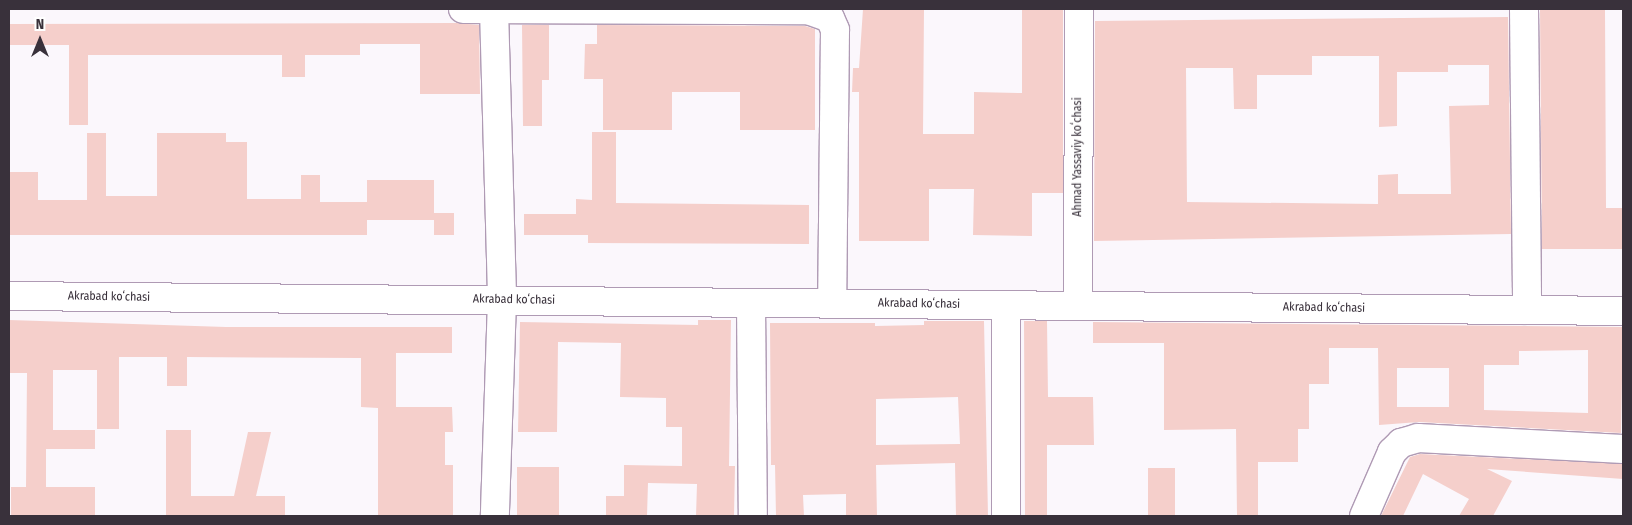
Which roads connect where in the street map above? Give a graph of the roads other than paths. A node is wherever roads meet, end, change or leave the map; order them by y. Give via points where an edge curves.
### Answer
1 (463, 9) edge
2 (494, 9) edge
3 (1079, 9) edge
4 (1524, 9) edge
5 (9, 296) edge
6 (502, 300) junction
7 (751, 302) junction
8 (832, 303) junction
9 (1006, 305) junction
10 (1078, 306) junction
11 (1527, 310) junction
12 (1623, 311) edge
13 (1623, 449) edge
14 (495, 516) edge
15 (753, 516) edge
16 (1006, 516) edge
17 (1364, 516) edge

1 - 2 street
2 - 6 street
2 - 8 street via 808,10 830,18 835,30
3 - 10 street, Ahmad Yassaviy koʻchasi
4 - 11 street
5 - 6 street, Akrabad koʻchasi
6 - 7 street, Akrabad koʻchasi
6 - 14 street
7 - 8 street, Akrabad koʻchasi
7 - 15 street
8 - 9 street, Akrabad koʻchasi
9 - 10 street, Akrabad koʻchasi
9 - 16 street
10 - 11 street, Akrabad koʻchasi
11 - 12 street, Akrabad koʻchasi
13 - 17 street via 1418,438 1401,443 1392,452

